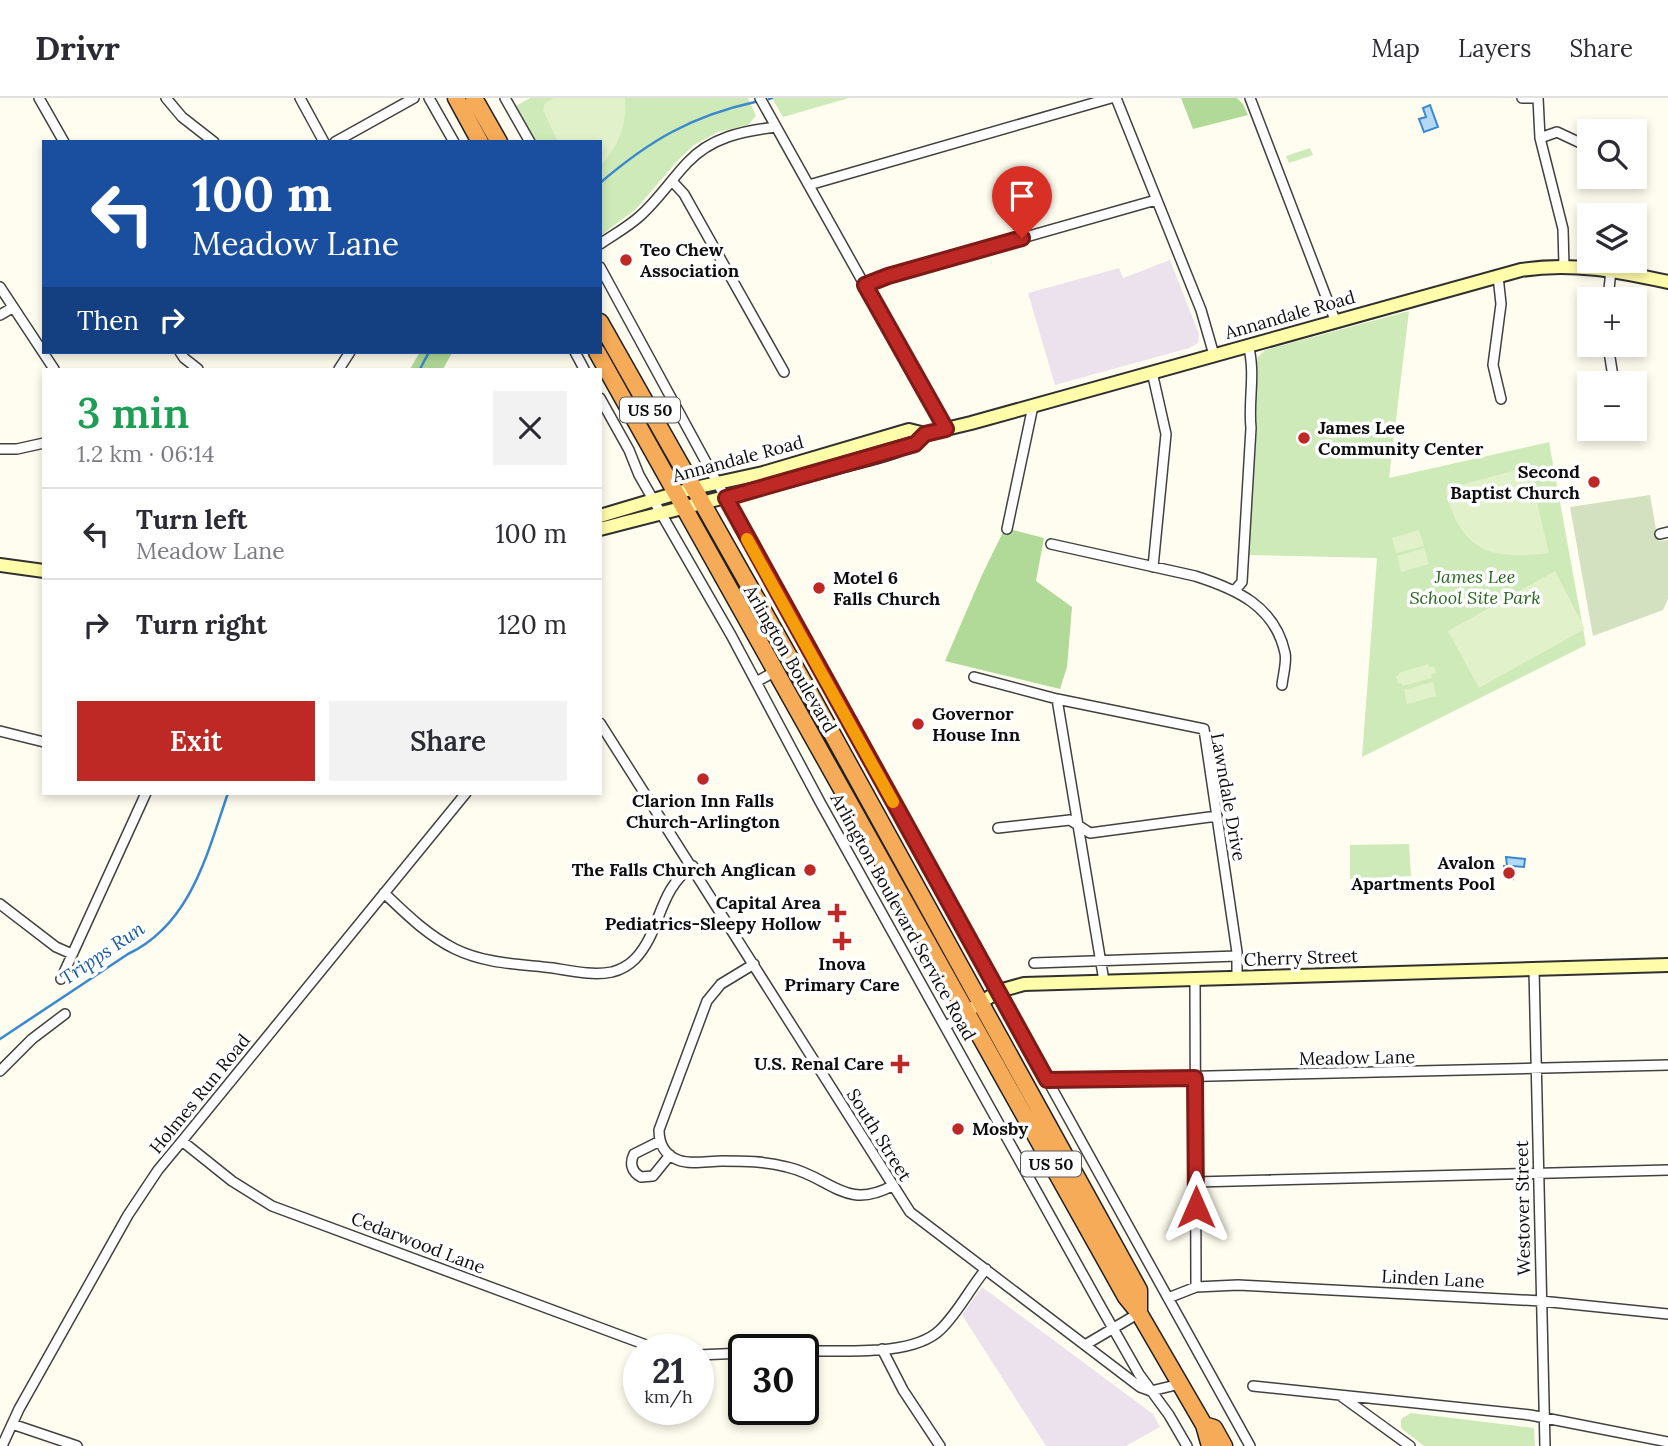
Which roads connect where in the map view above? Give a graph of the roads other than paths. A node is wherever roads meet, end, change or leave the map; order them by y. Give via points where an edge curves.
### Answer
1 (39, 98) edge
2 (166, 98) edge
3 (300, 98) edge
4 (414, 98) edge
5 (429, 98) edge
6 (456, 98) edge
7 (474, 98) edge
8 (505, 98) edge
9 (760, 98) edge
10 (1111, 98) edge
11 (1116, 98) edge
12 (1250, 98) edge
13 (1522, 98) edge
14 (1538, 98) edge
15 (776, 127) junction
16 (1541, 138) junction
17 (63, 140) edge
18 (211, 140) edge
19 (323, 140) edge
20 (339, 140) edge
21 (453, 140) edge
22 (479, 140) edge
23 (498, 140) edge
24 (529, 140) edge
25 (1577, 141) edge
26 (672, 181) junction
27 (809, 185) junction
28 (1156, 200) junction
29 (602, 243) edge
30 (1564, 266) junction
31 (1577, 267) edge
32 (602, 271) edge
33 (1625, 273) edge
34 (1498, 276) junction
35 (1668, 282) edge
36 (865, 285) junction
37 (0, 286) edge
38 (12, 308) junction
39 (0, 315) edge
40 (1335, 320) junction
41 (602, 325) edge
42 (1248, 345) junction
43 (42, 352) edge
44 (181, 354) edge
45 (598, 354) edge
46 (1214, 355) junction
47 (197, 368) edge
48 (784, 372) dead end
49 (1152, 372) junction
50 (1501, 399) dead end
51 (602, 402) edge
52 (1032, 406) junction
53 (946, 429) junction
54 (925, 434) junction
55 (42, 443) edge
56 (0, 449) edge
57 (718, 484) junction
58 (698, 496) junction
59 (726, 498) junction
60 (653, 500) junction
61 (679, 501) junction
62 (661, 513) junction
63 (602, 515) edge
64 (602, 528) edge
65 (1007, 529) dead end
66 (1051, 544) dead end
67 (0, 565) edge
68 (1153, 566) junction
69 (42, 571) edge
70 (1232, 590) junction
71 (776, 671) junction
72 (974, 677) dead end
73 (756, 682) junction
74 (1282, 685) dead end
75 (1057, 699) junction
76 (602, 726) edge
77 (0, 731) edge
78 (42, 742) edge
79 (862, 744) junction
80 (844, 756) junction
81 (145, 795) edge
82 (464, 795) edge
83 (1217, 816) junction
84 (1080, 827) junction
85 (998, 828) dead end
86 (693, 866) junction
87 (384, 893) junction
88 (0, 904) edge
89 (72, 954) junction
90 (1237, 956) junction
91 (1101, 962) junction
92 (1034, 963) dead end
93 (754, 964) junction
94 (1668, 965) edge
95 (1534, 969) junction
96 (1237, 977) junction
97 (1195, 978) junction
98 (61, 979) dead end
99 (1104, 981) junction
100 (999, 991) junction
101 (973, 1008) junction
102 (65, 1014) dead end
103 (946, 1026) junction
104 (1668, 1065) edge
105 (1536, 1069) junction
106 (0, 1071) edge
107 (1195, 1078) junction
108 (1047, 1080) junction
109 (182, 1141) junction
110 (660, 1142) junction
111 (670, 1155) junction
112 (1668, 1170) edge
113 (1538, 1174) junction
114 (1196, 1182) junction
115 (892, 1186) junction
116 (986, 1269) junction
117 (1196, 1287) junction
118 (1168, 1298) junction
119 (1541, 1301) junction
120 (1139, 1313) junction
121 (1668, 1314) edge
122 (1113, 1328) junction
123 (623, 1336) edge
124 (1085, 1345) junction
125 (882, 1349) junction
126 (819, 1351) edge
127 (1180, 1384) junction
128 (1253, 1386) dead end
129 (1151, 1391) junction
130 (1340, 1395) junction
131 (1544, 1418) junction
132 (12, 1424) junction
133 (1204, 1425) junction
134 (1668, 1442) edge
135 (2, 1446) edge
136 (77, 1446) edge
137 (940, 1446) edge
138 (1186, 1446) edge
139 (1210, 1446) edge
140 (1224, 1446) edge
141 (1251, 1446) edge
142 (1410, 1446) edge
143 (1545, 1446) edge

1 - 17 street
2 - 18 street
3 - 19 street
4 - 20 street
5 - 21 street
6 - 22 highway
7 - 23 highway
8 - 24 street
9 - 15 street
10 - 27 street
11 - 28 street
12 - 40 street
13 - 14 street
14 - 16 street
15 - 26 street via 744,131 714,142
15 - 27 street
16 - 25 street via 1557,132
16 - 30 street via 1563,229
26 - 29 street via 639,217
26 - 48 street via 684,194
27 - 36 street
28 - 36 street
28 - 46 street via 1201,310
30 - 31 main road, Annandale Road
30 - 34 main road, Annandale Road
32 - 57 street
33 - 35 main road, Annandale Road
34 - 40 main road, Annandale Road
34 - 50 street via 1501,304 1493,365
36 - 53 street
37 - 38 street
38 - 39 street
38 - 43 street
40 - 42 main road, Annandale Road
41 - 58 highway, Arlington Boulevard / US 50
42 - 46 main road, Annandale Road
42 - 70 street via 1251,428 1246,540 1242,582
44 - 47 street
45 - 61 highway, Arlington Boulevard / US 50
46 - 49 main road, Annandale Road
49 - 52 main road, Annandale Road
49 - 68 street via 1166,434
51 - 60 street, Arlington Boulevard Service Road
52 - 53 main road, Annandale Road
52 - 65 street
53 - 54 main road, Annandale Road
54 - 57 main road, Annandale Road via 909,430
54 - 59 main road, Annandale Road via 915,444
55 - 56 street
57 - 58 main road, Annandale Road
57 - 59 street
58 - 59 main road, Annandale Road
58 - 61 main road, Annandale Road
58 - 80 highway, Arlington Boulevard / US 50
59 - 79 street
60 - 61 main road, Annandale Road
60 - 62 street, Arlington Boulevard Service Road
60 - 63 main road, Annandale Road
61 - 62 main road, Annandale Road
61 - 71 highway, Arlington Boulevard / US 50
62 - 64 main road, Annandale Road
62 - 73 street, Arlington Boulevard Service Road
66 - 68 street
67 - 69 main road
68 - 70 street
70 - 74 street via 1254,601 1275,625 1285,654
71 - 73 street
71 - 101 highway, Arlington Boulevard / US 50
72 - 75 street, Lawndale Drive
73 - 103 street, Arlington Boulevard Service Road
75 - 83 street, Lawndale Drive via 1204,729
75 - 84 street
76 - 86 street, South Street
77 - 78 street
79 - 80 street
79 - 100 street
80 - 101 highway, Arlington Boulevard / US 50
81 - 89 street
82 - 87 street, Holmes Run Road
83 - 84 street via 1090,833
83 - 90 street, Lawndale Drive
84 - 85 street via 1070,820
84 - 91 street
86 - 87 street via 669,890 638,956 622,968 601,973 505,964 471,956 419,926
86 - 93 street, South Street
87 - 109 street, Holmes Run Road
88 - 89 street
89 - 98 street
90 - 91 street, Cherry Street
90 - 96 street, Lawndale Drive
91 - 92 street, Cherry Street
91 - 99 street
93 - 110 street via 721,984 707,1001 659,1130
93 - 115 street, South Street
94 - 95 main road, Cherry Street
95 - 96 main road, Cherry Street
95 - 105 street, Westover Street
96 - 97 main road, Cherry Street
97 - 99 main road, Cherry Street
97 - 107 street
99 - 100 main road, Cherry Street via 1024,984
100 - 101 main road, Cherry Street
100 - 108 street
101 - 103 street, Cherry Street
101 - 120 highway, Arlington Boulevard / US 50 via 1139,1290
102 - 106 street
103 - 122 street, Arlington Boulevard Service Road
104 - 105 street, Meadow Lane
105 - 107 street, Meadow Lane
105 - 113 street, Westover Street
107 - 108 street, Meadow Lane
107 - 114 street
108 - 118 street
109 - 123 street, Cedarwood Lane via 272,1206
109 - 132 street, Holmes Run Road via 128,1215
110 - 111 street
110 - 111 street via 634,1154 633,1170 641,1177 653,1176
111 - 115 street via 684,1161 749,1161 789,1167 856,1197
112 - 113 street
113 - 114 street
113 - 119 street, Westover Street
114 - 117 street
115 - 116 street, South Street via 910,1212
116 - 124 street, South Street
116 - 125 street via 934,1335 916,1345
117 - 118 street, Linden Lane
117 - 119 street, Linden Lane via 1316,1288
118 - 141 street
119 - 121 street, Linden Lane
119 - 131 street, Westover Street
120 - 122 street
120 - 127 highway, Arlington Boulevard / US 50
122 - 124 street
122 - 129 street, Arlington Boulevard Service Road
124 - 129 street, South Street
125 - 126 street
125 - 137 street
127 - 129 street
127 - 133 highway, Arlington Boulevard / US 50
128 - 130 street
129 - 138 street, Arlington Boulevard Service Road
130 - 131 street
130 - 142 street
131 - 134 street
131 - 143 street, Westover Street
132 - 135 street, Holmes Run Road
132 - 136 street
133 - 139 highway, Arlington Boulevard / US 50
133 - 140 highway, Arlington Boulevard / US 50 via 1214,1428

